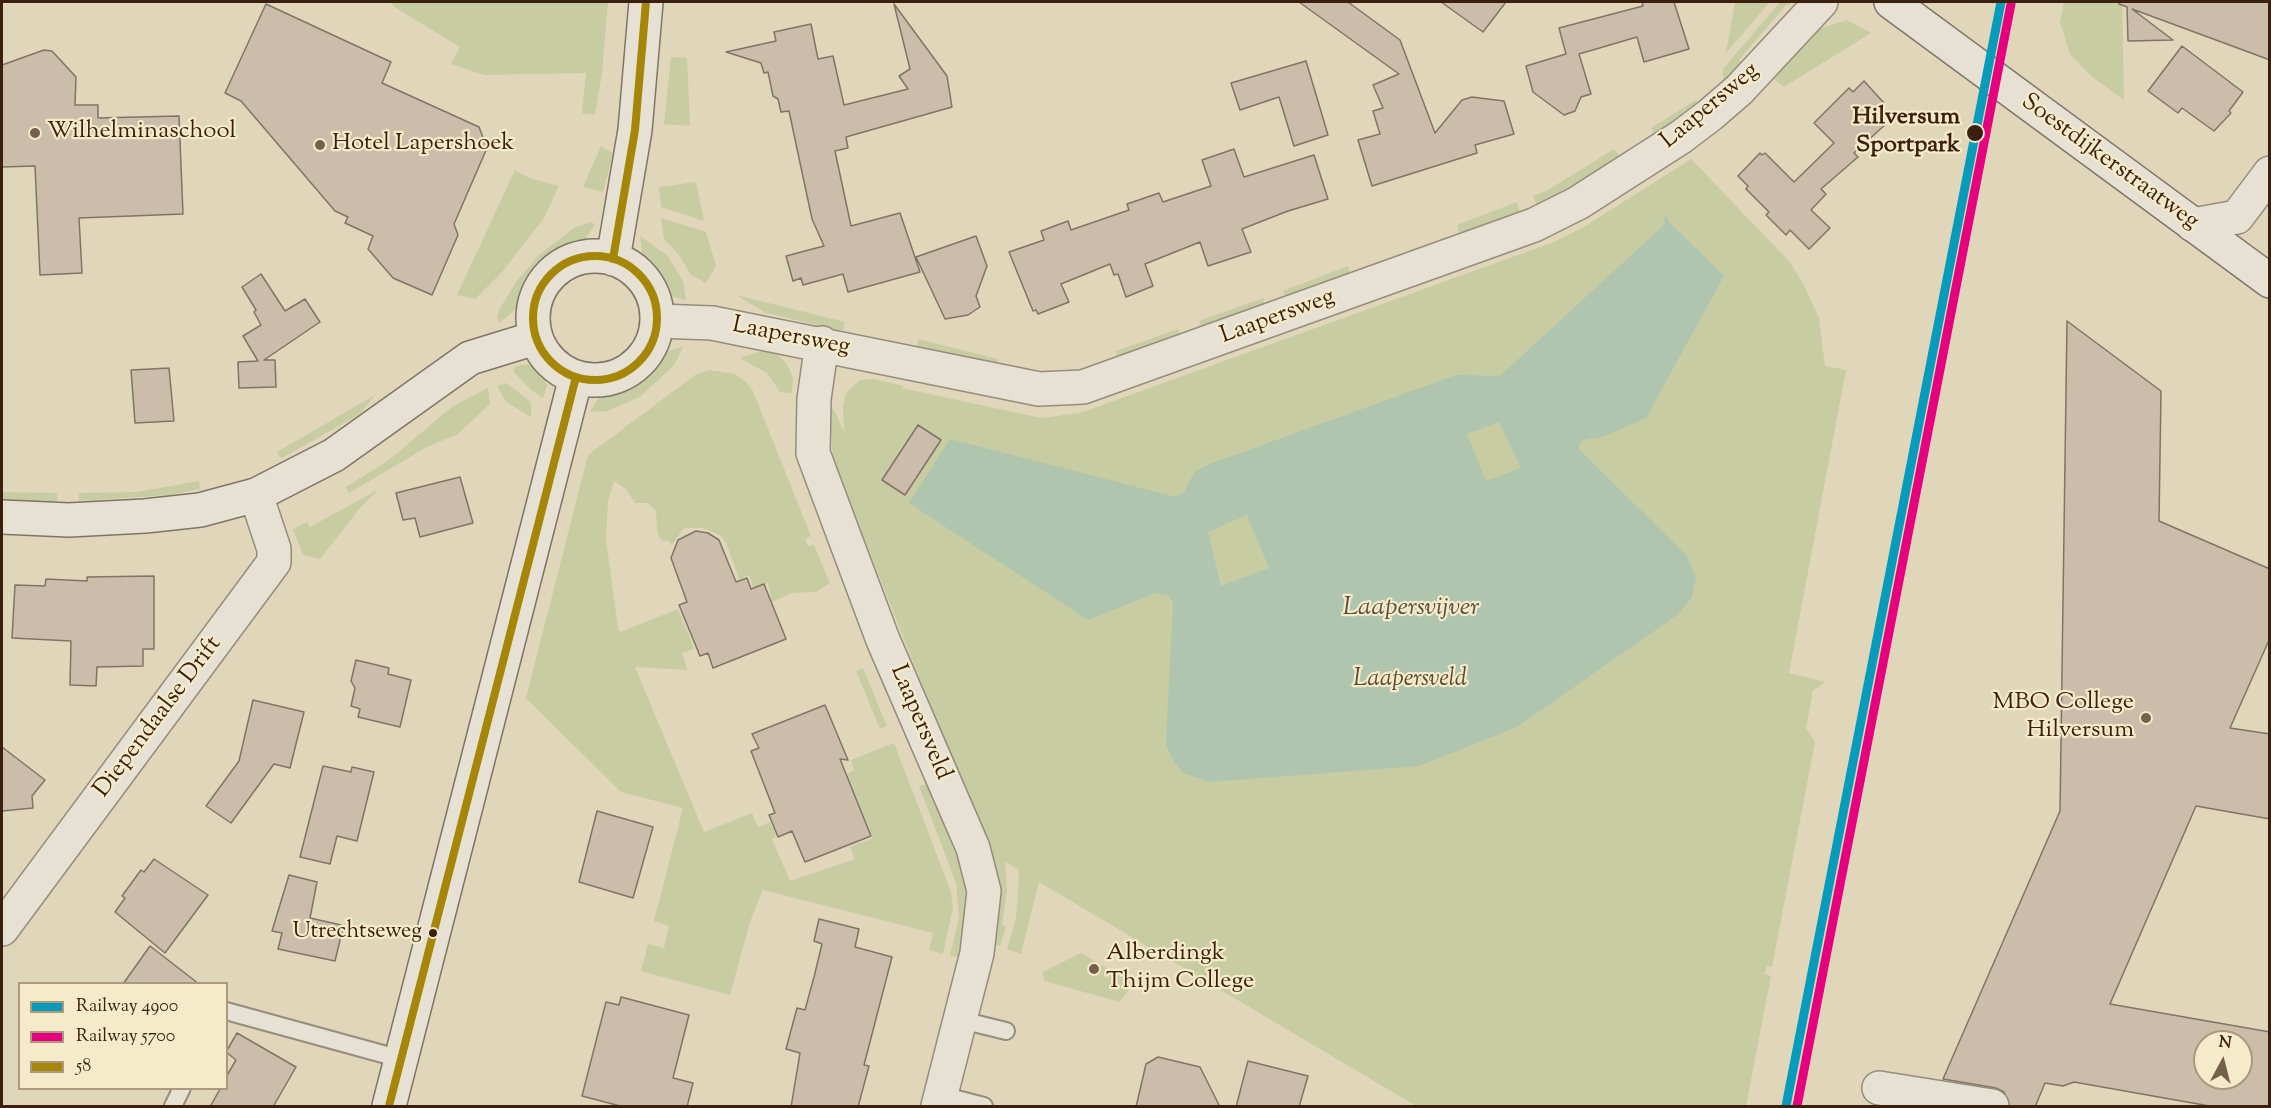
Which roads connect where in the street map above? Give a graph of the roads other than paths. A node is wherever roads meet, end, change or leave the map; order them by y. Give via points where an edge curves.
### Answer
1 (646, 2) edge
2 (1821, 2) edge
3 (1891, 2) edge
4 (2270, 173) edge
5 (2193, 225) junction
6 (613, 259) junction
7 (2270, 281) edge
8 (658, 321) junction
9 (535, 338) junction
10 (822, 343) junction
11 (576, 377) junction
12 (256, 495) junction
13 (2, 517) edge
14 (2, 929) edge
15 (228, 1012) edge
16 (961, 1020) junction
17 (1006, 1032) dead end
18 (401, 1059) junction
19 (1879, 1088) dead end
20 (182, 1090) edge
21 (940, 1101) edge
22 (173, 1107) edge
23 (389, 1107) edge
24 (984, 1107) edge
25 (1992, 1107) edge

1 - 6 street via 636,130
2 - 10 street, Laapersweg via 1739,90 1710,115 1578,203 1534,225 1126,373 1083,387 1039,389
3 - 5 street, Soestdijkerstraatweg
4 - 5 street via 2237,217
5 - 7 street, Soestdijkerstraatweg
6 - 8 street via 637,272 646,282
6 - 9 street via 584,258 551,275 535,303
8 - 10 street, Laapersweg via 712,323
8 - 11 street via 647,353 634,368 600,380
9 - 11 street via 552,364
9 - 12 street via 470,358 334,455
10 - 16 street, Laapersveld via 814,399 813,453 884,640 973,848 984,891 977,953
11 - 18 street
12 - 13 street via 200,510 145,516 69,520
12 - 14 street, Diependaalse Drift via 274,549 274,562
15 - 18 lane
16 - 17 lane
16 - 21 street, Laapersveld
18 - 23 street
19 - 25 street
20 - 22 lane
21 - 24 lane

